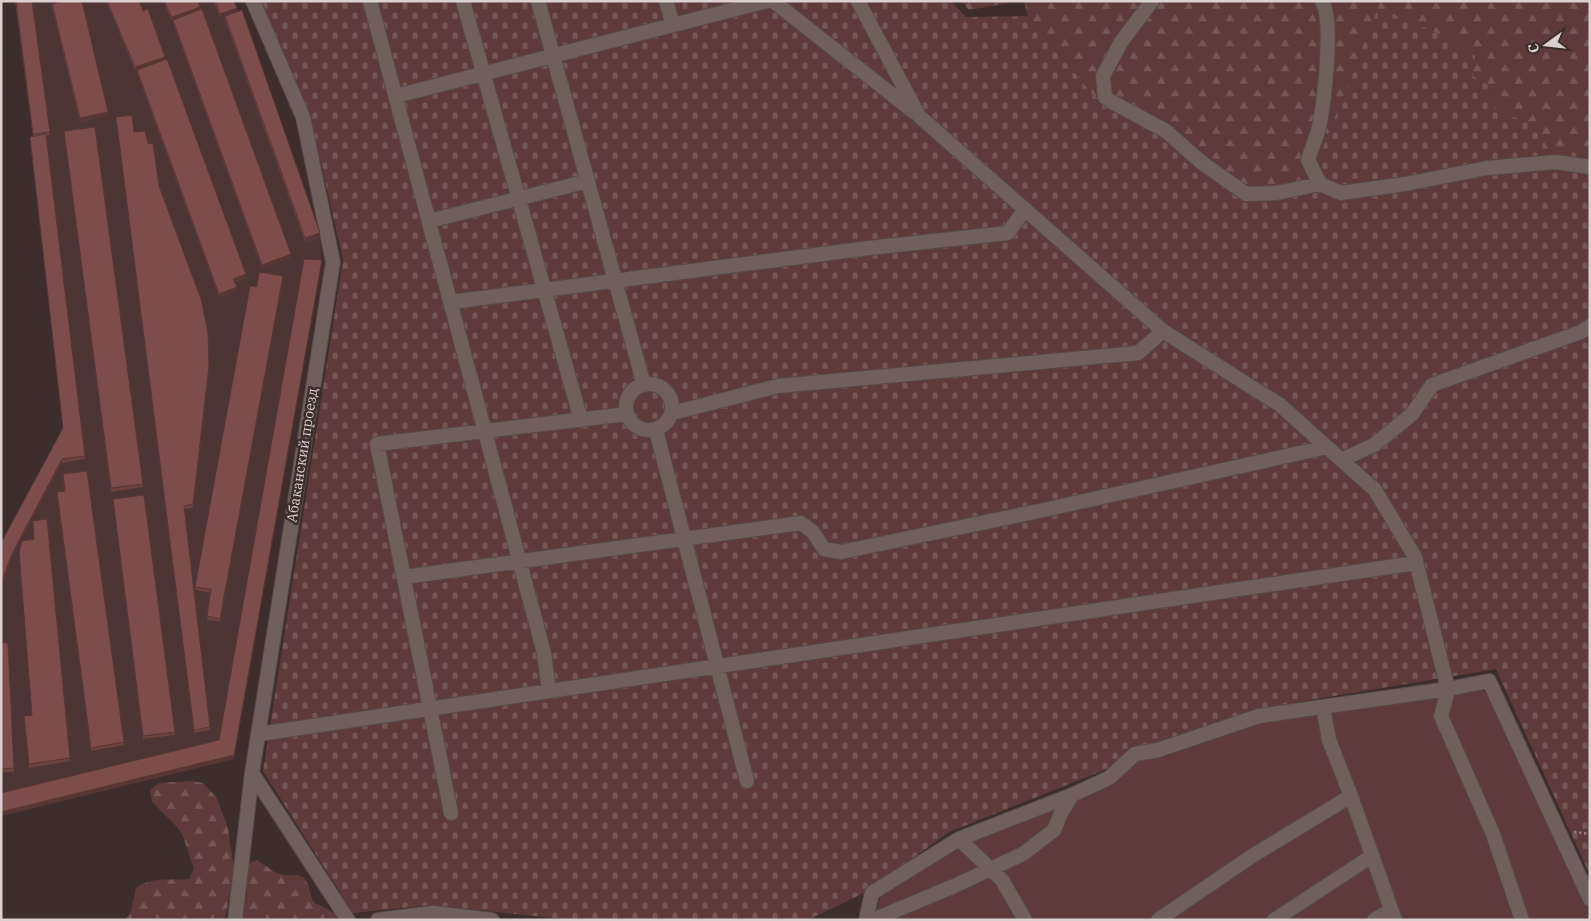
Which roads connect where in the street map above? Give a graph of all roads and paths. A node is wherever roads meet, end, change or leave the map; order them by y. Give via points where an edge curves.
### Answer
1 (252, 1) edge
2 (370, 1) edge
3 (463, 1) edge
4 (538, 1) edge
5 (666, 1) edge
6 (767, 1) edge
7 (773, 1) edge
8 (858, 1) edge
9 (1152, 1) edge
10 (1322, 1) edge
11 (673, 26) junction
12 (554, 56) junction
13 (484, 74) junction
14 (396, 96) junction
15 (919, 116) junction
16 (1590, 167) edge
17 (588, 181) junction
18 (1320, 184) junction
19 (519, 198) junction
20 (1025, 209) junction
21 (429, 221) junction
22 (615, 280) junction
23 (544, 290) junction
24 (451, 302) junction
25 (1590, 326) edge
26 (1163, 331) junction
27 (644, 385) junction
28 (672, 413) junction
29 (627, 414) junction
30 (580, 420) junction
31 (656, 430) junction
32 (485, 431) junction
33 (1327, 447) junction
34 (1342, 460) junction
35 (685, 540) junction
36 (520, 562) junction
37 (1416, 563) junction
38 (404, 577) junction
39 (718, 666) junction
40 (1448, 688) junction
41 (549, 691) junction
42 (1323, 706) junction
43 (430, 709) junction
44 (259, 734) junction
45 (252, 773) junction
46 (747, 781) dead end
47 (1072, 795) junction
48 (1351, 796) junction
49 (451, 813) dead end
50 (959, 840) junction
51 (1372, 856) junction
52 (991, 870) junction
53 (1590, 900) edge
54 (1393, 915) edge
55 (235, 920) edge
56 (348, 920) edge
57 (378, 920) edge
58 (492, 920) edge
59 (866, 920) edge
60 (873, 920) edge
61 (1025, 920) edge
62 (1158, 920) edge
63 (1274, 920) edge
64 (1374, 920) edge
65 (1522, 920) edge

1 - 44 lane, Абаканский проезд via 303,117 333,262
2 - 14 lane
3 - 13 lane
4 - 12 lane
5 - 11 lane
6 - 11 lane
7 - 15 lane
8 - 15 lane
9 - 18 lane via 1121,42 1103,76 1105,97 1166,131 1201,162 1246,194 1276,194
10 - 18 lane via 1328,29 1326,70 1318,131 1308,160
11 - 12 lane
12 - 13 lane
12 - 17 lane
13 - 14 lane
13 - 19 lane
14 - 21 lane
15 - 20 lane
16 - 18 lane via 1556,162 1487,168 1341,192
17 - 19 lane
17 - 22 lane
19 - 21 lane
19 - 23 lane
20 - 22 lane via 1008,233
20 - 26 lane
21 - 24 lane
22 - 23 lane
22 - 27 lane
23 - 24 lane
23 - 30 lane
24 - 32 lane
25 - 34 lane via 1432,385 1404,421 1374,445
26 - 28 lane via 1138,353 778,386
26 - 33 lane via 1280,405
27 - 28 lane via 652,384 666,391
27 - 29 lane via 631,392
28 - 31 lane via 669,420
29 - 30 lane
29 - 31 lane via 642,429
30 - 32 lane
31 - 35 lane
32 - 36 lane
32 - 38 lane via 377,444
33 - 34 lane
33 - 35 lane via 841,552 824,548 813,532 801,524
34 - 37 lane via 1375,490 1415,556
35 - 36 lane
35 - 39 lane
36 - 38 lane
36 - 41 lane via 544,653
37 - 39 lane
37 - 40 lane
38 - 43 lane
39 - 41 lane
39 - 46 lane
40 - 42 lane
40 - 53 lane via 1490,681
40 - 65 lane via 1441,716 1493,834
41 - 43 lane
42 - 47 lane via 1259,716 1158,750 1135,754 1109,778
42 - 48 lane via 1329,740
43 - 44 lane
43 - 49 lane
44 - 45 lane, Абаканский проезд
45 - 55 lane, Абаканский проезд
45 - 56 lane
47 - 50 lane
47 - 52 lane via 1054,830 1023,854
48 - 51 lane
48 - 62 lane via 1252,856
50 - 52 lane
50 - 59 lane via 872,893
51 - 54 lane
51 - 63 lane
52 - 60 lane
52 - 61 lane via 1002,880
54 - 64 lane
57 - 58 lane via 433,913

